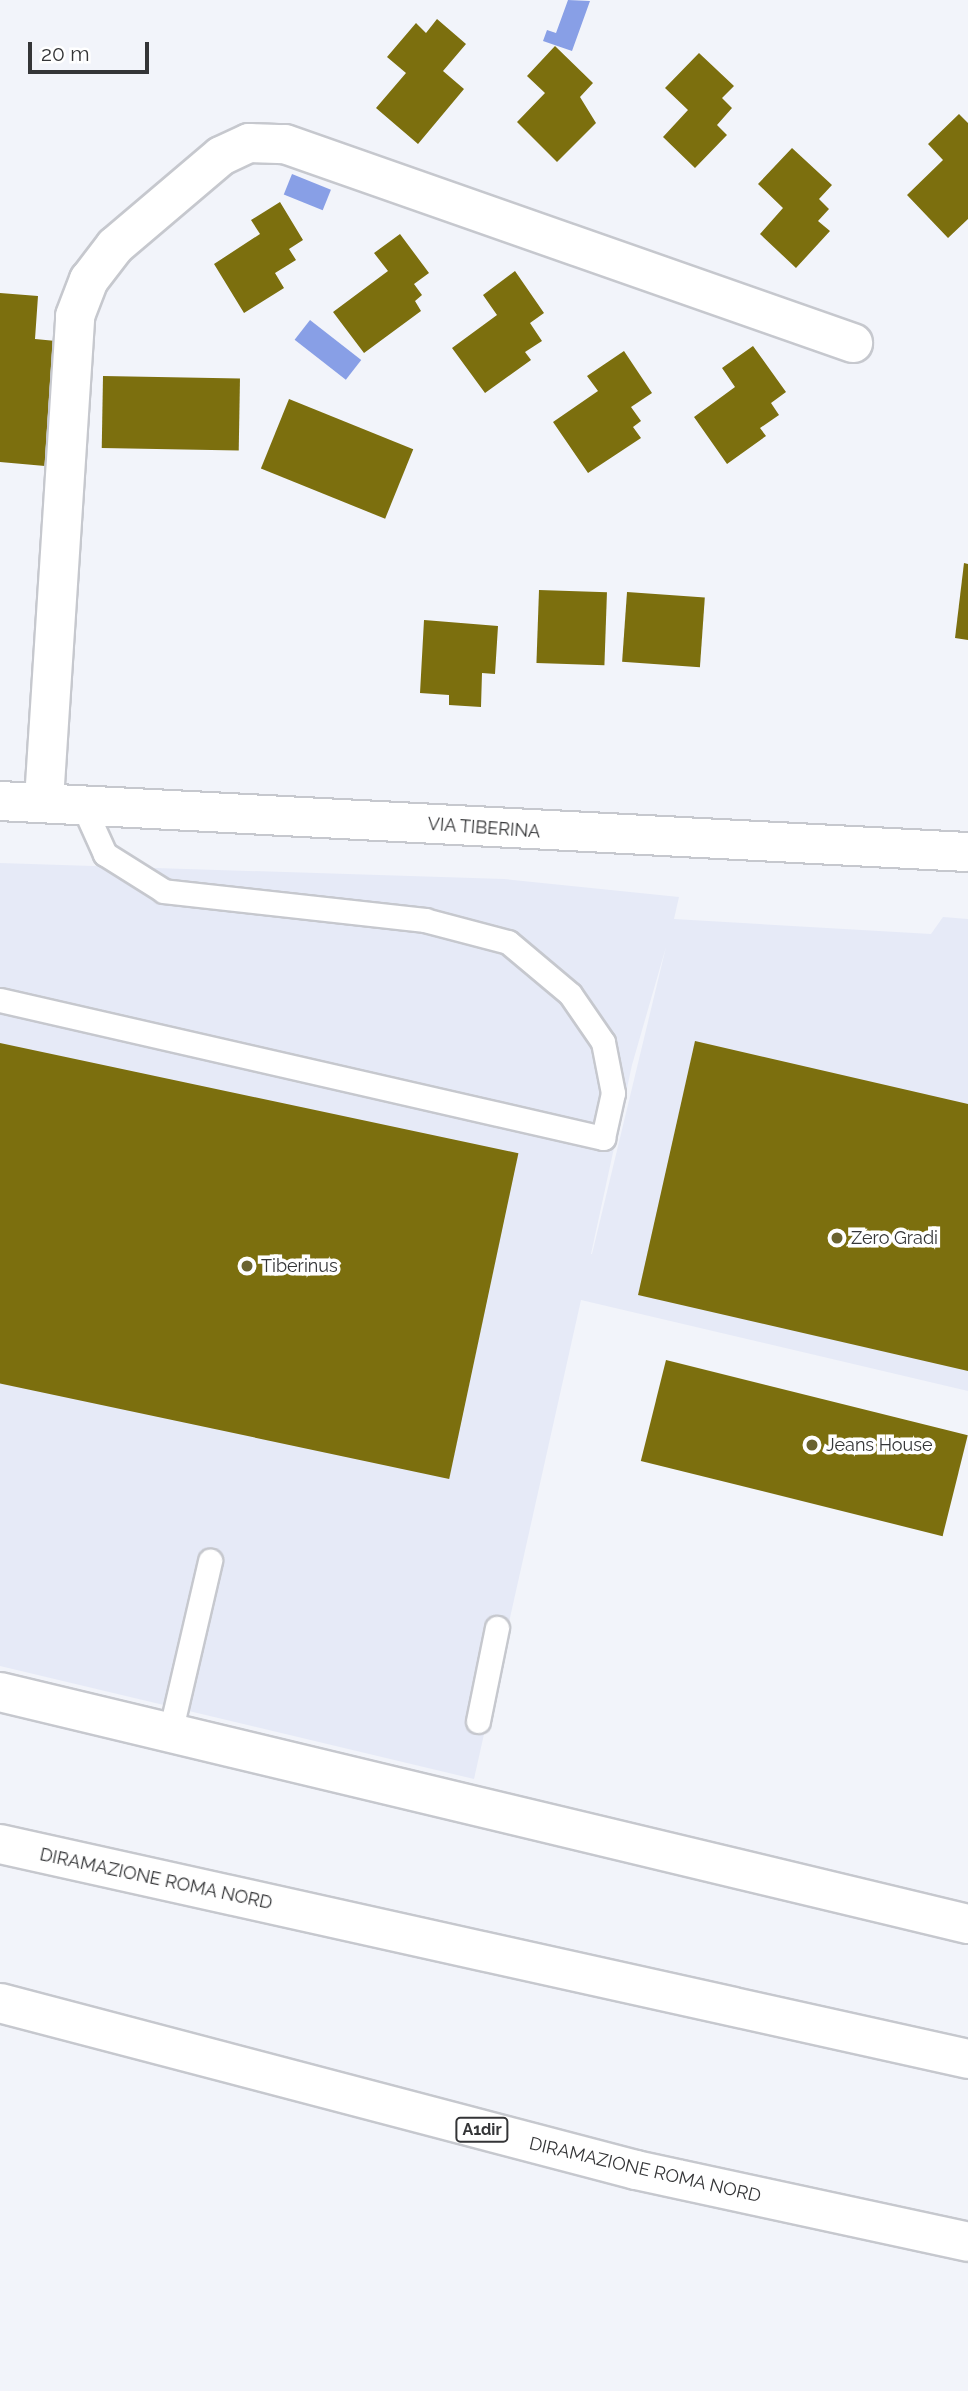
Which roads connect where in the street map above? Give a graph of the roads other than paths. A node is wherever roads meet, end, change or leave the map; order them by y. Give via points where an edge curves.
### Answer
1 (853, 343) dead end
2 (44, 800) junction
3 (0, 801) edge
4 (82, 803) junction
5 (968, 852) edge
6 (0, 1000) edge
7 (210, 1561) dead end
8 (497, 1628) dead end
9 (0, 1692) edge
10 (478, 1721) dead end
11 (170, 1733) junction
12 (0, 1844) edge
13 (968, 1924) edge
14 (0, 2003) edge
15 (968, 2059) edge
16 (968, 2242) edge

1 - 2 main road via 285,144 249,143 221,156 115,246 89,280 75,316
2 - 3 main road, VIA TIBERINA
2 - 4 main road, VIA TIBERINA
4 - 5 main road, VIA TIBERINA
4 - 6 lane via 104,854 164,891 425,920 508,942 570,994 603,1042 613,1093 603,1138
7 - 11 lane
8 - 10 lane
9 - 11 main road
11 - 13 main road
12 - 15 main road, DIRAMAZIONE ROMA NORD
14 - 16 main road, DIRAMAZIONE ROMA NORD / A1dir via 636,2170

